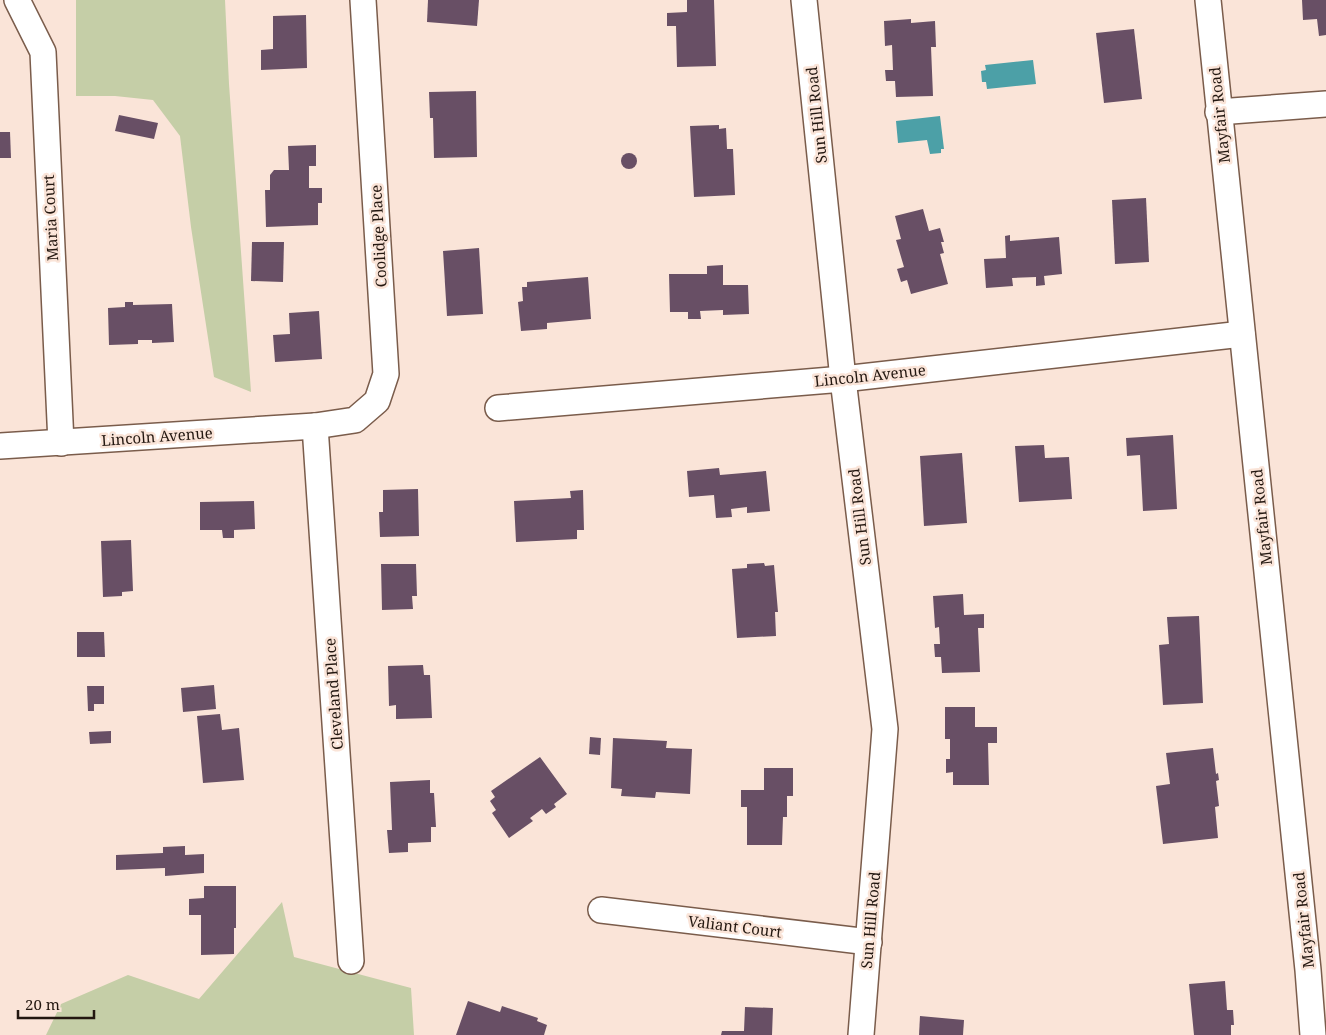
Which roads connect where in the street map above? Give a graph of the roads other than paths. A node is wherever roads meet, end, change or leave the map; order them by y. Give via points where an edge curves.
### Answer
1 (17, 0) edge
2 (363, 0) edge
3 (804, 0) edge
4 (1208, 0) edge
5 (1326, 104) edge
6 (1218, 112) junction
7 (1242, 334) junction
8 (843, 379) junction
9 (498, 408) dead end
10 (315, 426) junction
11 (60, 443) junction
12 (0, 446) edge
13 (601, 910) dead end
14 (868, 942) junction
15 (351, 961) dead end
16 (861, 1035) edge
17 (1312, 1035) edge

1 - 11 street, Maria Court via 43,52
2 - 10 street, Coolidge Place via 386,374 377,401 355,420
3 - 8 street, Sun Hill Road
4 - 6 street, Mayfair Road
5 - 6 street
6 - 7 street, Mayfair Road
7 - 8 street, Lincoln Avenue
7 - 17 street, Mayfair Road
8 - 9 street, Lincoln Avenue
8 - 14 street, Sun Hill Road via 885,729
10 - 11 street, Lincoln Avenue
10 - 15 street, Cleveland Place
11 - 12 street, Lincoln Avenue
13 - 14 street, Valiant Court
14 - 16 street, Sun Hill Road

